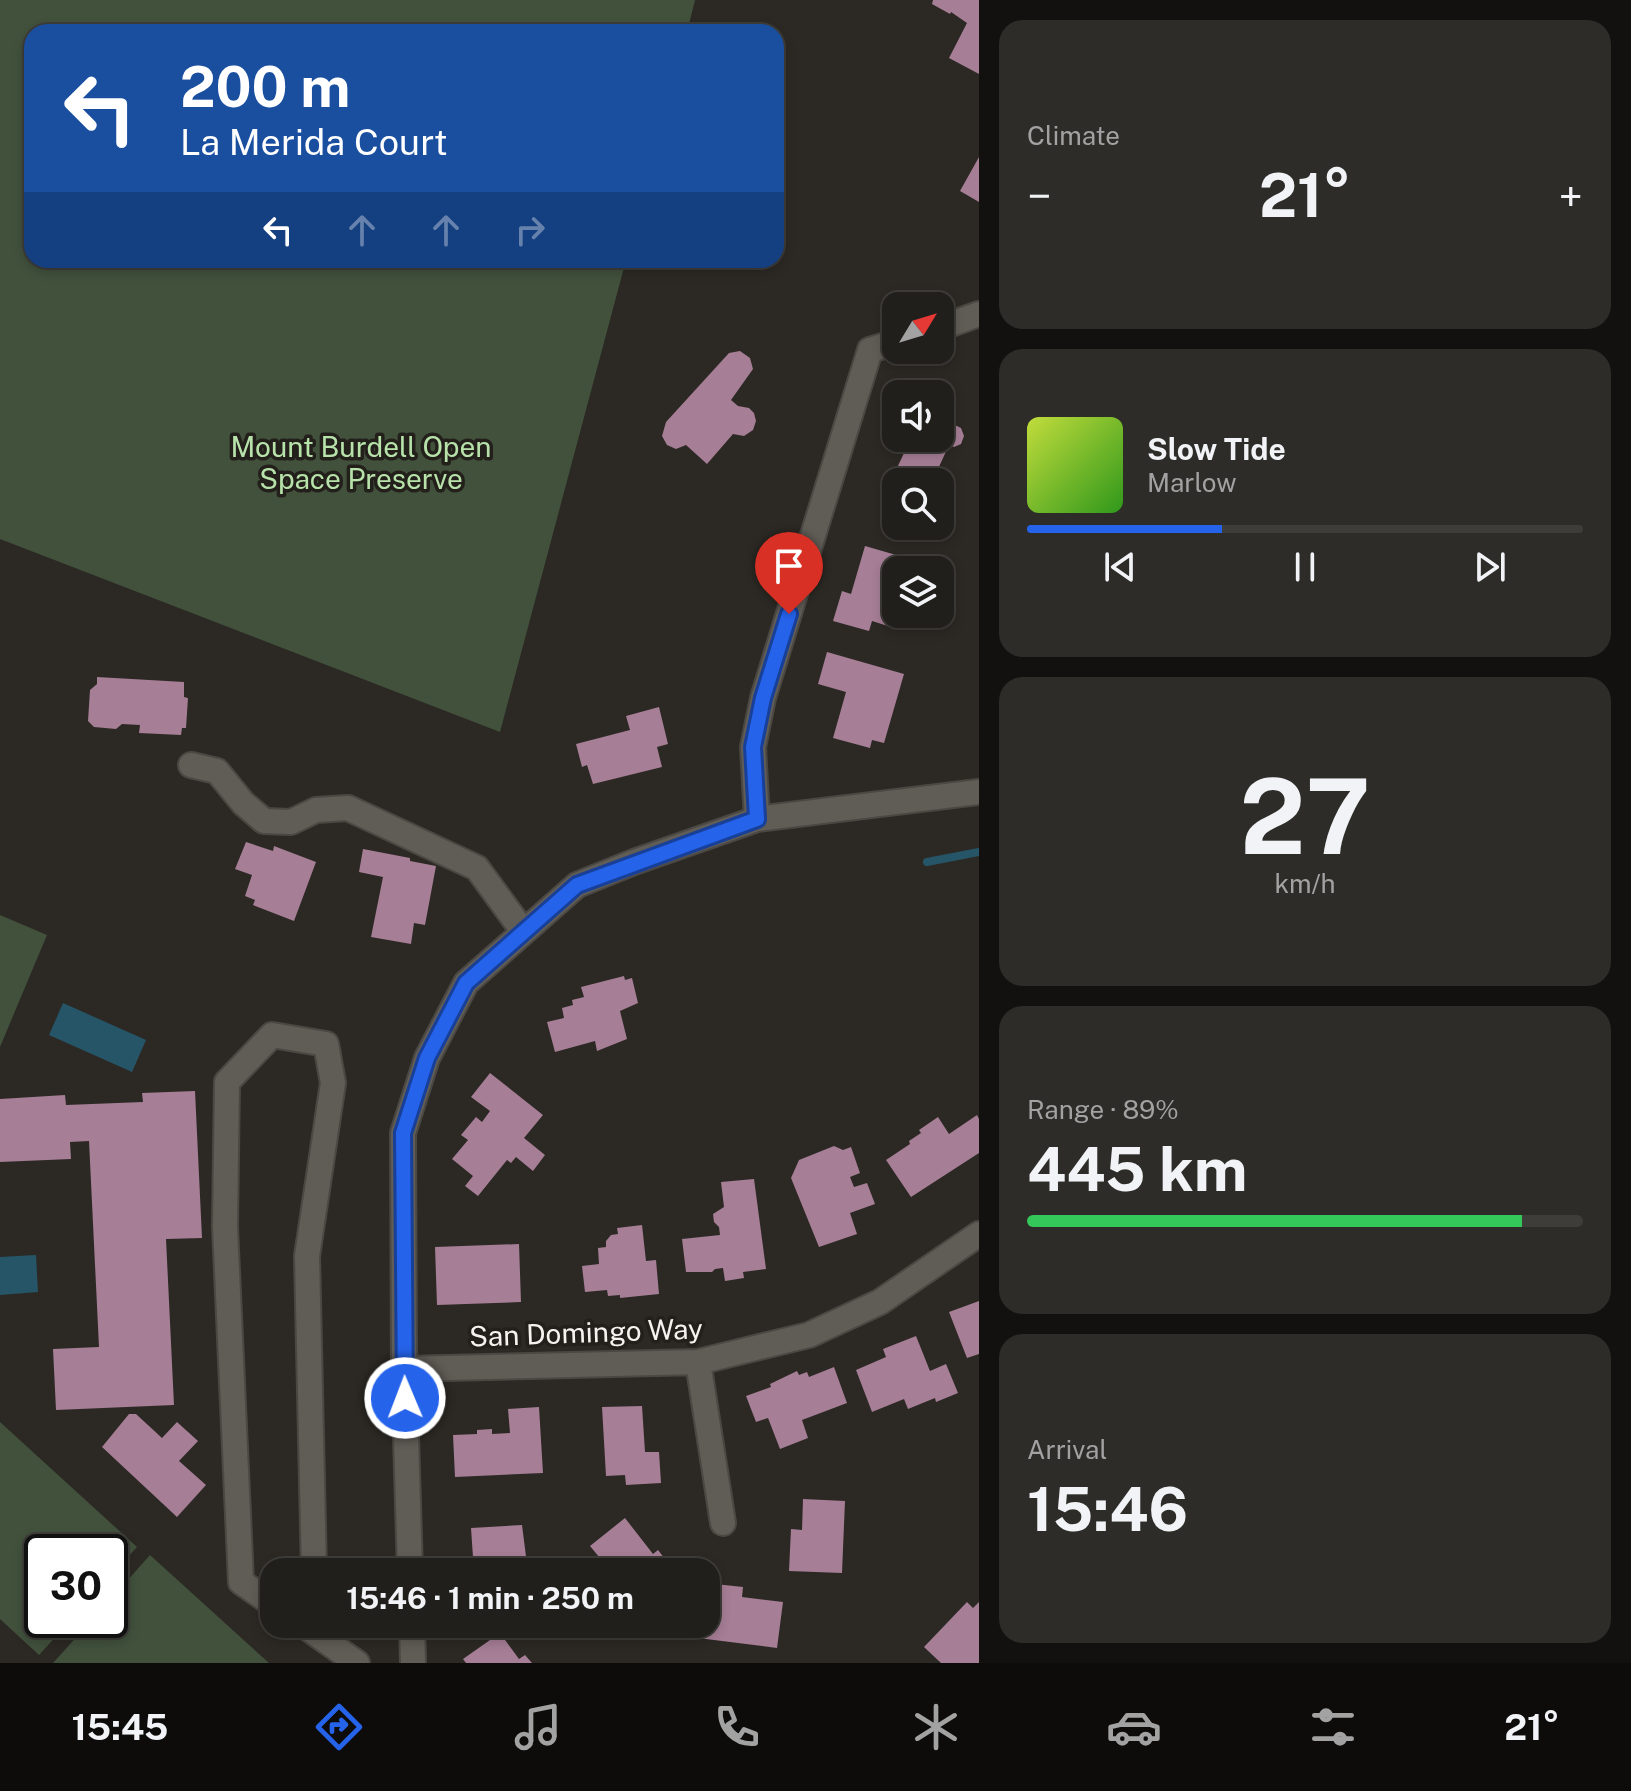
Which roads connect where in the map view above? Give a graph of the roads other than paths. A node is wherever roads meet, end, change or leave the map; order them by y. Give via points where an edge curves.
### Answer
1 (979, 314) edge
2 (954, 323) edge
3 (882, 346) edge
4 (191, 765) dead end
5 (979, 792) edge
6 (757, 819) junction
7 (523, 931) junction
8 (979, 1234) edge
9 (698, 1362) junction
10 (404, 1369) junction
11 (723, 1523) dead end
12 (314, 1558) edge
13 (410, 1558) edge
14 (260, 1595) edge
15 (325, 1638) edge
16 (412, 1638) edge
17 (357, 1663) edge
18 (413, 1663) edge

1 - 2 street
3 - 6 street via 870,350 763,698 753,747
4 - 7 street via 217,771 264,821 291,822 316,810 348,808 477,868
5 - 6 street
6 - 7 street via 577,885
7 - 10 street via 466,983 427,1058 403,1133
8 - 9 street, San Domingo Way via 880,1302 809,1335
9 - 10 street, San Domingo Way
9 - 11 street
10 - 13 street
12 - 14 street via 307,1256 333,1083 326,1044 272,1035 227,1082 225,1227 241,1582
15 - 17 street
16 - 18 street

